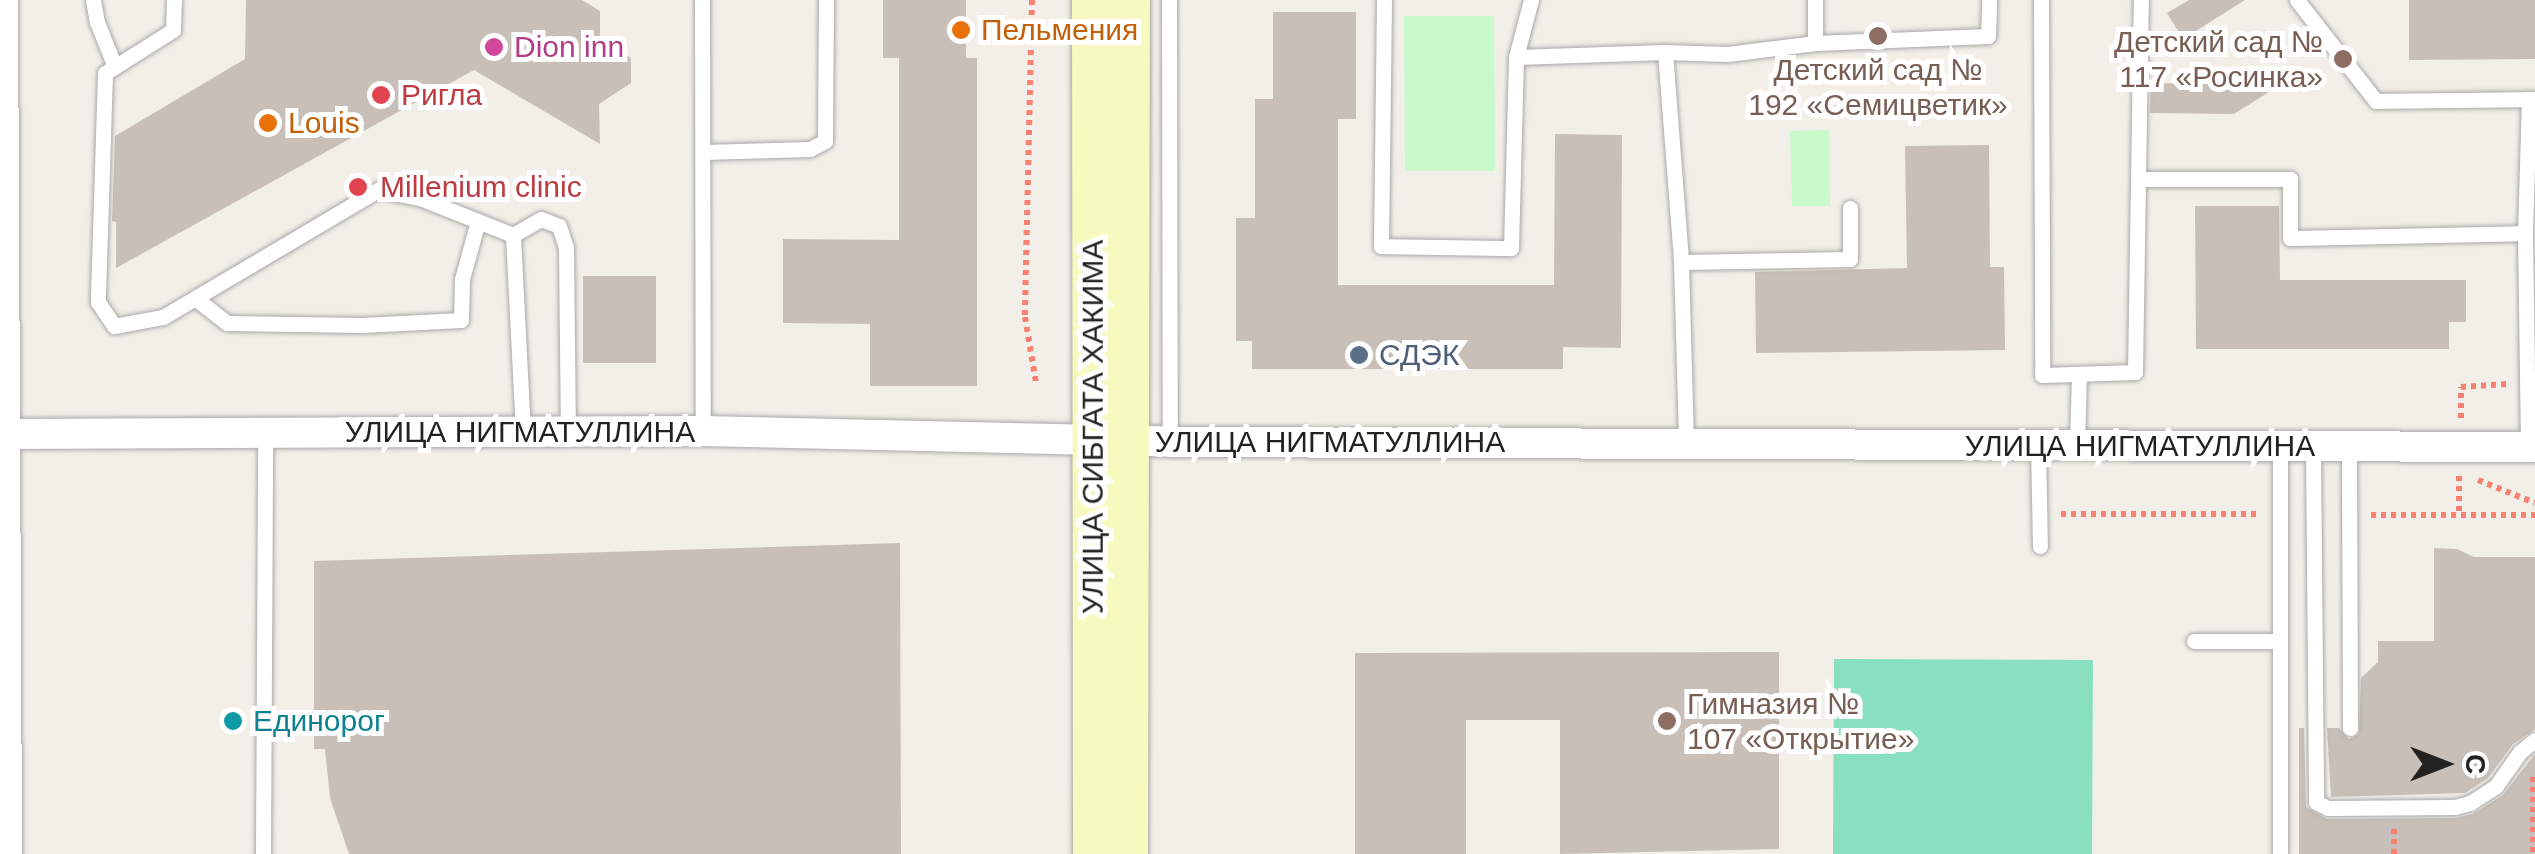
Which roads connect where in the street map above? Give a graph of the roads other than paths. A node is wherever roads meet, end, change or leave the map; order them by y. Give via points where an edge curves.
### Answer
1 (3, 0) edge
2 (94, 0) edge
3 (174, 0) edge
4 (702, 0) edge
5 (826, 0) edge
6 (1093, 0) edge
7 (1128, 0) edge
8 (1169, 0) edge
9 (1384, 0) edge
10 (1531, 0) edge
11 (1815, 0) edge
12 (1989, 0) edge
13 (2041, 0) edge
14 (2141, 0) edge
15 (2297, 0) edge
16 (1815, 43) junction
17 (1665, 52) junction
18 (1516, 57) junction
19 (115, 67) junction
20 (2532, 99) edge
21 (2, 117) edge
22 (703, 152) junction
23 (2141, 178) junction
24 (1850, 208) dead end
25 (478, 221) junction
26 (2525, 233) junction
27 (513, 235) junction
28 (1680, 262) junction
29 (195, 298) junction
30 (2078, 376) junction
31 (703, 431) junction
32 (568, 432) junction
33 (522, 433) junction
34 (6, 434) junction
35 (265, 434) junction
36 (1109, 441) junction
37 (1170, 442) junction
38 (1686, 444) junction
39 (2038, 445) junction
40 (2077, 446) junction
41 (2280, 446) junction
42 (2313, 446) junction
43 (2349, 447) junction
44 (2532, 448) edge
45 (2040, 546) dead end
46 (2194, 641) dead end
47 (2280, 641) junction
48 (2350, 728) dead end
49 (2534, 741) edge
50 (7, 854) edge
51 (263, 854) edge
52 (1094, 854) edge
53 (1127, 854) edge
54 (2280, 854) edge

1 - 21 street
2 - 19 lane
3 - 19 lane via 173,30
4 - 22 lane
5 - 22 lane via 825,140 810,150
6 - 36 main road, УЛИЦА СИБГАТА ХАКИМА
7 - 36 main road, УЛИЦА СИБГАТА ХАКИМА
8 - 37 lane
9 - 18 lane via 1381,246 1512,248
10 - 18 lane
11 - 16 lane
12 - 16 lane via 1988,36
13 - 30 lane via 2042,376
14 - 23 lane
15 - 20 lane via 2376,101
16 - 17 lane via 1727,54
17 - 18 lane
17 - 28 lane
19 - 29 lane via 105,73 98,302 114,326 163,317
20 - 26 lane
21 - 34 street
22 - 31 lane
23 - 26 lane via 2290,178 2290,238
23 - 30 lane via 2136,372
24 - 28 lane via 1850,259
25 - 27 lane
25 - 29 lane via 378,190
25 - 29 lane via 462,279 461,320 228,323
26 - 44 lane
27 - 32 lane via 541,219 558,226 566,248
27 - 33 lane
28 - 38 lane
30 - 40 lane
31 - 32 street, УЛИЦА НИГМАТУЛЛИНА
31 - 36 street, УЛИЦА НИГМАТУЛЛИНА
32 - 33 street, УЛИЦА НИГМАТУЛЛИНА
33 - 35 street, УЛИЦА НИГМАТУЛЛИНА
34 - 35 street, УЛИЦА НИГМАТУЛЛИНА
34 - 50 street
35 - 51 lane
36 - 37 street, УЛИЦА НИГМАТУЛЛИНА
36 - 52 main road, УЛИЦА СИБГАТА ХАКИМА
36 - 53 main road, УЛИЦА СИБГАТА ХАКИМА
37 - 38 street, УЛИЦА НИГМАТУЛЛИНА
38 - 39 street, УЛИЦА НИГМАТУЛЛИНА
39 - 40 street, УЛИЦА НИГМАТУЛЛИНА
39 - 45 lane
40 - 41 street, УЛИЦА НИГМАТУЛЛИНА
41 - 42 street, УЛИЦА НИГМАТУЛЛИНА
41 - 47 lane
42 - 43 street, УЛИЦА НИГМАТУЛЛИНА
42 - 49 lane via 2316,802 2328,808 2470,803 2496,786
43 - 44 street, УЛИЦА НИГМАТУЛЛИНА
43 - 48 lane
46 - 47 lane
47 - 54 lane

